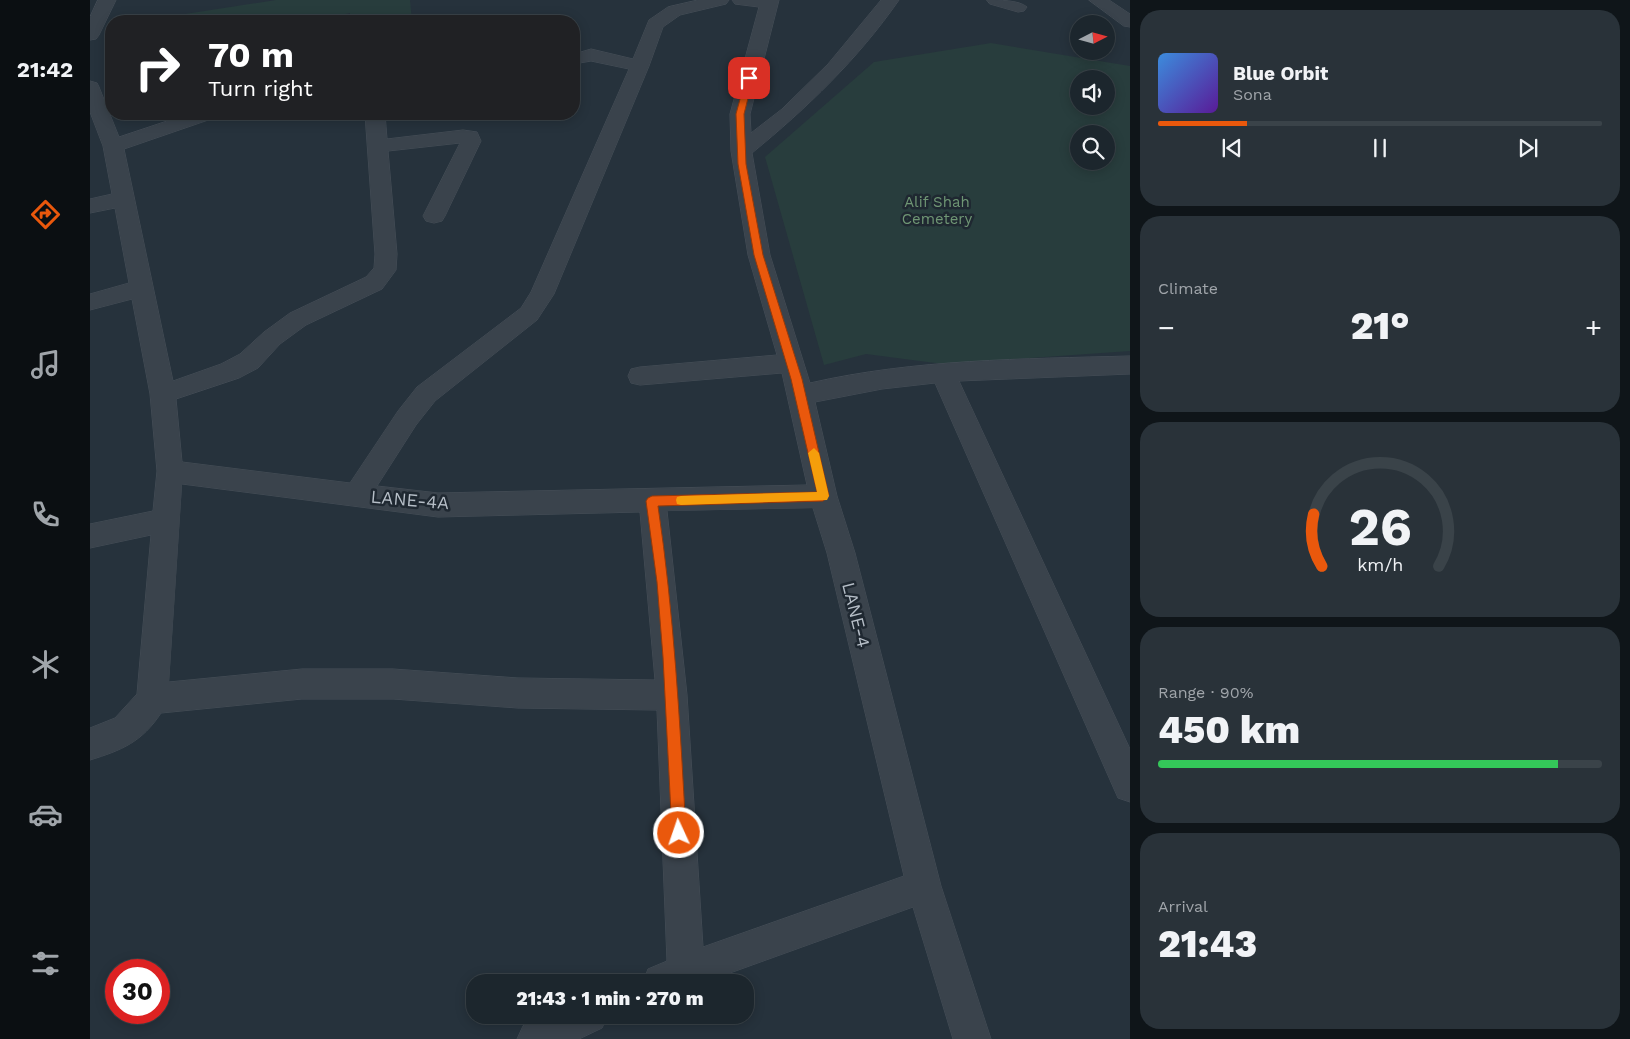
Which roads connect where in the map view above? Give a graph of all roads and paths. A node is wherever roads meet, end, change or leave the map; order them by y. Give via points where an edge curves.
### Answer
1 (107, 0) edge
2 (720, 0) edge
3 (741, 0) edge
4 (890, 0) edge
5 (996, 0) edge
6 (1098, 0) edge
7 (769, 1) edge
8 (1018, 7) dead end
9 (1130, 22) edge
10 (90, 36) edge
11 (580, 58) edge
12 (640, 66) junction
13 (90, 87) edge
14 (189, 120) edge
15 (375, 120) edge
16 (112, 146) junction
17 (377, 146) junction
18 (741, 151) junction
19 (124, 199) junction
20 (90, 206) edge
21 (434, 216) dead end
22 (142, 288) junction
23 (90, 302) edge
24 (792, 363) junction
25 (1130, 365) edge
26 (943, 374) junction
27 (640, 376) dead end
28 (163, 394) junction
29 (801, 395) junction
30 (170, 471) junction
31 (357, 495) junction
32 (823, 496) junction
33 (652, 501) junction
34 (166, 520) junction
35 (90, 536) edge
36 (672, 695) junction
37 (152, 699) junction
38 (90, 744) edge
39 (1130, 786) edge
40 (924, 886) junction
41 (674, 974) edge
42 (682, 974) edge
43 (569, 1024) edge
44 (536, 1039) edge
45 (972, 1039) edge

1 - 10 street
2 - 12 street via 674,11 655,24
3 - 7 street
4 - 18 street via 828,74 790,112
5 - 8 street
6 - 9 street
7 - 18 street, LANE-4 via 740,114
11 - 12 street via 591,55
12 - 31 street via 542,294 529,314 426,394
13 - 16 street
14 - 16 street
15 - 17 street
16 - 19 street
17 - 21 street via 470,136 471,141
17 - 28 street via 386,254 385,270 374,283 298,319 249,361 230,371
18 - 24 street, LANE-4 via 758,255
19 - 20 street
19 - 22 street
22 - 23 street
22 - 28 street
24 - 27 street
24 - 29 street, LANE-4
25 - 26 street
26 - 29 street via 884,378
26 - 39 street
28 - 30 street
29 - 32 street, LANE-4
30 - 31 street, LANE-4A
30 - 34 street
31 - 33 street, LANE-4A via 438,505
32 - 33 street, LANE-4A
32 - 40 street, LANE-4 via 841,553
33 - 36 street via 663,582
34 - 35 street
34 - 37 street
36 - 37 street via 518,694 393,684 302,684
36 - 41 street
37 - 38 street via 139,720 118,736
40 - 42 street
40 - 45 street, LANE-4
43 - 44 street

